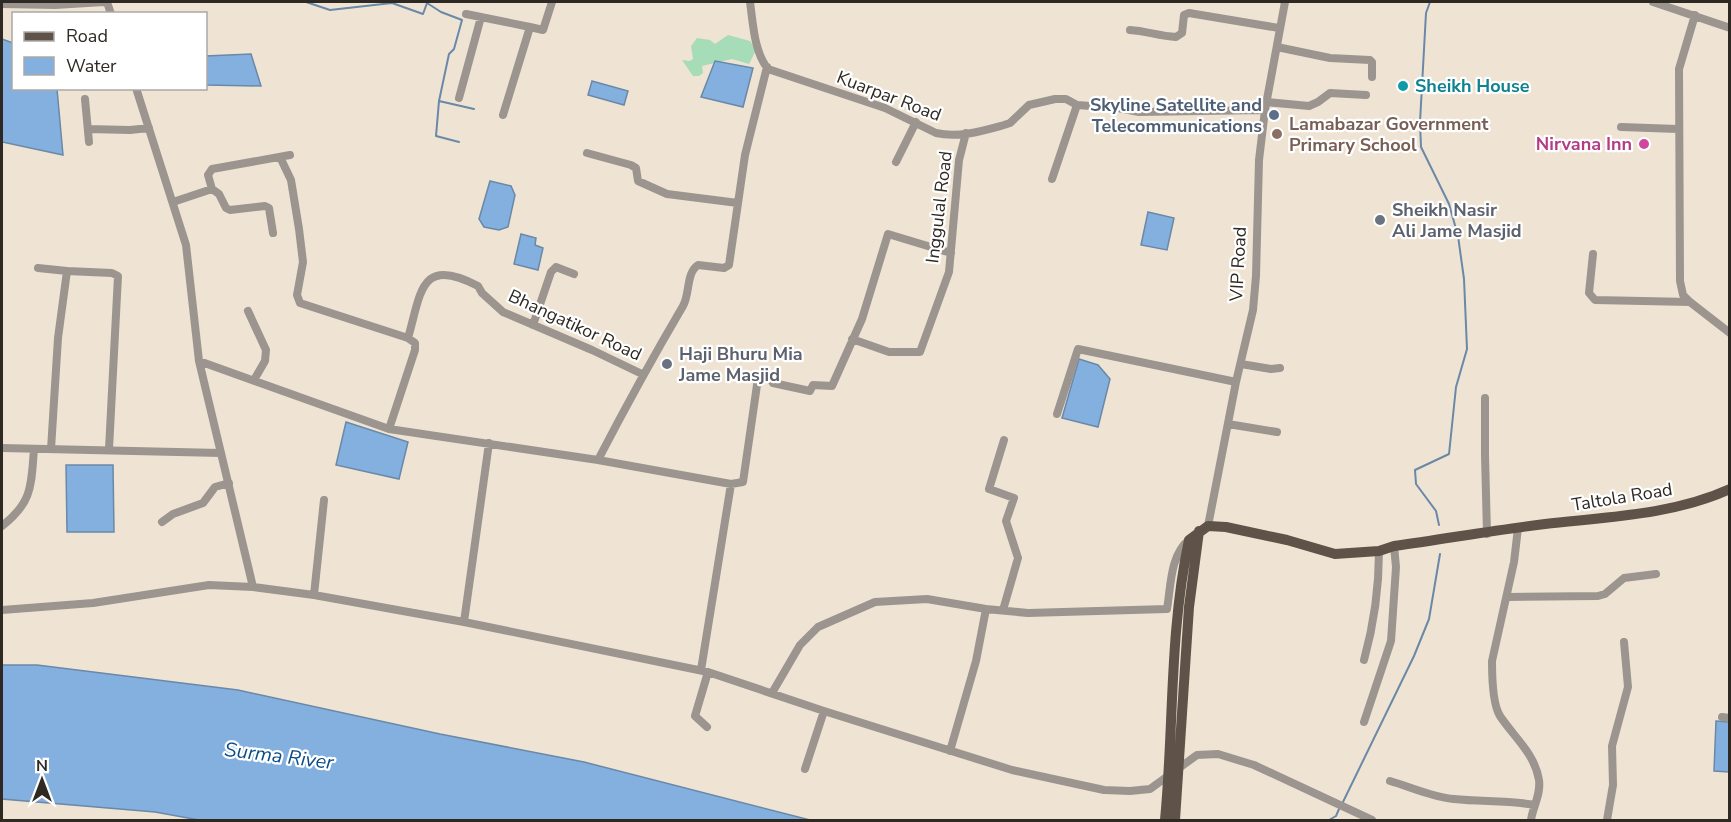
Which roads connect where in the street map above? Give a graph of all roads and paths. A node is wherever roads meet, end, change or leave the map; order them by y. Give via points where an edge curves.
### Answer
1 (106, 2) edge
2 (552, 2) edge
3 (750, 2) edge
4 (1285, 2) edge
5 (1653, 2) edge
6 (2, 4) edge
7 (55, 9) edge
8 (466, 14) dead end
9 (1695, 15) junction
10 (481, 17) junction
11 (530, 27) junction
12 (1279, 28) junction
13 (1730, 28) edge
14 (1130, 30) dead end
15 (1277, 47) junction
16 (767, 67) junction
17 (1372, 77) dead end
18 (137, 90) edge
19 (1366, 95) dead end
20 (459, 98) dead end
21 (86, 99) dead end
22 (1077, 105) junction
23 (1266, 106) junction
24 (503, 115) dead end
25 (916, 122) junction
26 (1622, 127) dead end
27 (149, 128) junction
28 (88, 129) junction
29 (1678, 129) junction
30 (966, 133) junction
31 (89, 142) dead end
32 (587, 153) dead end
33 (290, 155) dead end
34 (280, 157) junction
35 (896, 162) dead end
36 (1052, 179) dead end
37 (212, 189) junction
38 (173, 202) junction
39 (738, 203) junction
40 (273, 233) dead end
41 (951, 253) junction
42 (1593, 254) dead end
43 (38, 268) dead end
44 (67, 271) junction
45 (574, 274) dead end
46 (1690, 302) junction
47 (248, 311) dead end
48 (533, 325) junction
49 (1730, 333) edge
50 (408, 338) junction
51 (852, 339) junction
52 (199, 361) junction
53 (1241, 364) junction
54 (1280, 368) dead end
55 (642, 375) junction
56 (254, 381) junction
57 (1236, 382) junction
58 (1485, 398) dead end
59 (1057, 414) dead end
60 (1228, 424) junction
61 (389, 429) junction
62 (1277, 432) dead end
63 (1004, 440) dead end
64 (489, 443) junction
65 (2, 448) edge
66 (34, 449) junction
67 (51, 449) junction
68 (110, 449) junction
69 (221, 453) junction
70 (598, 460) junction
71 (229, 483) junction
72 (731, 484) junction
73 (1730, 489) edge
74 (324, 500) dead end
75 (162, 522) dead end
76 (2, 526) edge
77 (1518, 528) junction
78 (1203, 529) junction
79 (1487, 534) junction
80 (1189, 540) junction
81 (1395, 546) junction
82 (1379, 551) junction
83 (1656, 574) dead end
84 (253, 587) junction
85 (314, 595) junction
86 (1507, 597) junction
87 (986, 609) junction
88 (2, 610) edge
89 (1003, 610) junction
90 (464, 622) junction
91 (1624, 642) dead end
92 (1364, 660) dead end
93 (704, 671) junction
94 (772, 693) junction
95 (824, 711) junction
96 (1364, 722) dead end
97 (707, 727) dead end
98 (950, 751) junction
99 (805, 769) dead end
100 (1390, 781) dead end
101 (1535, 805) junction
102 (1165, 820) edge
103 (1175, 820) edge
104 (1372, 820) edge
105 (1531, 820) edge
106 (1607, 820) edge

1 - 7 street
2 - 11 street via 543,30
3 - 16 street via 758,48
4 - 12 street, VIP Road
5 - 9 street
6 - 7 street
8 - 10 street
9 - 13 street
9 - 29 street via 1678,69
10 - 11 street
10 - 20 street
11 - 24 street
12 - 14 street via 1186,14 1178,37
12 - 15 street, VIP Road
15 - 17 street via 1330,58 1370,60
15 - 23 street, VIP Road
16 - 25 street, Kuarpar Road
16 - 39 street via 745,155
18 - 27 street
19 - 23 street, Kuarpar Road via 1330,93 1309,106
21 - 28 street
22 - 23 street, Kuarpar Road via 1139,112
22 - 30 street, Kuarpar Road via 1066,99 1037,102 1023,108 1010,123
22 - 36 street
23 - 53 street, VIP Road via 1258,182 1255,292
25 - 30 street, Kuarpar Road via 936,133
25 - 35 street
26 - 29 street
27 - 28 street
27 - 38 street
28 - 31 street
29 - 46 street via 1680,281 1683,295
30 - 41 street, Inggulal Road via 958,160
32 - 39 street via 631,165 636,168 638,181 668,194
33 - 34 street
34 - 37 street via 212,169 208,175
34 - 50 street via 291,180 299,230 303,262 297,295 300,303
37 - 38 street
37 - 40 street via 231,210 270,208
38 - 52 street via 186,245
39 - 55 street via 729,265 694,267 687,300
41 - 51 street, Inggulal Road via 949,272 920,352 889,352
41 - 51 street via 888,234
42 - 46 street via 1588,293 1595,300
43 - 44 street
44 - 67 street via 57,338
44 - 68 street via 118,276
45 - 48 street via 556,267 551,272
46 - 49 street
47 - 56 street via 266,351
48 - 50 street, Bhangatikor Road via 502,312 469,281 441,275 428,279 422,287
48 - 55 street, Bhangatikor Road
50 - 61 street via 415,350
51 - 72 street via 832,386 813,385 810,391 772,382 766,372 758,378 743,482
52 - 56 street
52 - 69 street
53 - 54 street
53 - 57 street, VIP Road
55 - 70 street
56 - 61 street
57 - 59 street via 1078,349
57 - 60 street, VIP Road
58 - 79 street
60 - 62 street
60 - 78 street, VIP Road
61 - 64 street
63 - 89 street via 989,489 1014,498 1006,521 1018,558
64 - 70 street
64 - 90 street
65 - 66 street
66 - 67 street
66 - 76 street via 31,489
67 - 68 street
68 - 69 street
69 - 71 street
70 - 72 street
71 - 75 street via 215,487 203,503
71 - 84 street
72 - 93 street
73 - 77 main road, Taltola Road via 1707,499 1644,513
74 - 85 street
77 - 79 main road, Taltola Road
77 - 86 street
78 - 80 main road
78 - 82 main road, Taltola Road via 1226,527 1335,554
78 - 103 main road via 1193,568
79 - 81 main road, Taltola Road
80 - 89 street via 1181,546 1175,561 1167,609 1028,613
80 - 102 main road via 1177,606
81 - 82 main road, Taltola Road
81 - 96 street via 1391,641
82 - 92 street via 1373,629
83 - 86 street via 1624,578 1605,594 1586,598
84 - 85 street
84 - 88 street via 209,585 93,603
85 - 90 street
86 - 101 street via 1492,677 1499,715 1536,769 1539,793
87 - 89 street
87 - 94 street via 927,599 875,602 818,627 800,645
87 - 98 street via 976,661
90 - 93 street
91 - 106 street via 1628,687 1612,746 1614,777
93 - 94 street
93 - 97 street via 695,716
94 - 95 street
95 - 98 street
95 - 99 street
98 - 104 street via 1035,775 1104,790 1130,791 1150,789 1197,755 1218,754 1254,765
100 - 101 street via 1456,800
101 - 105 street

